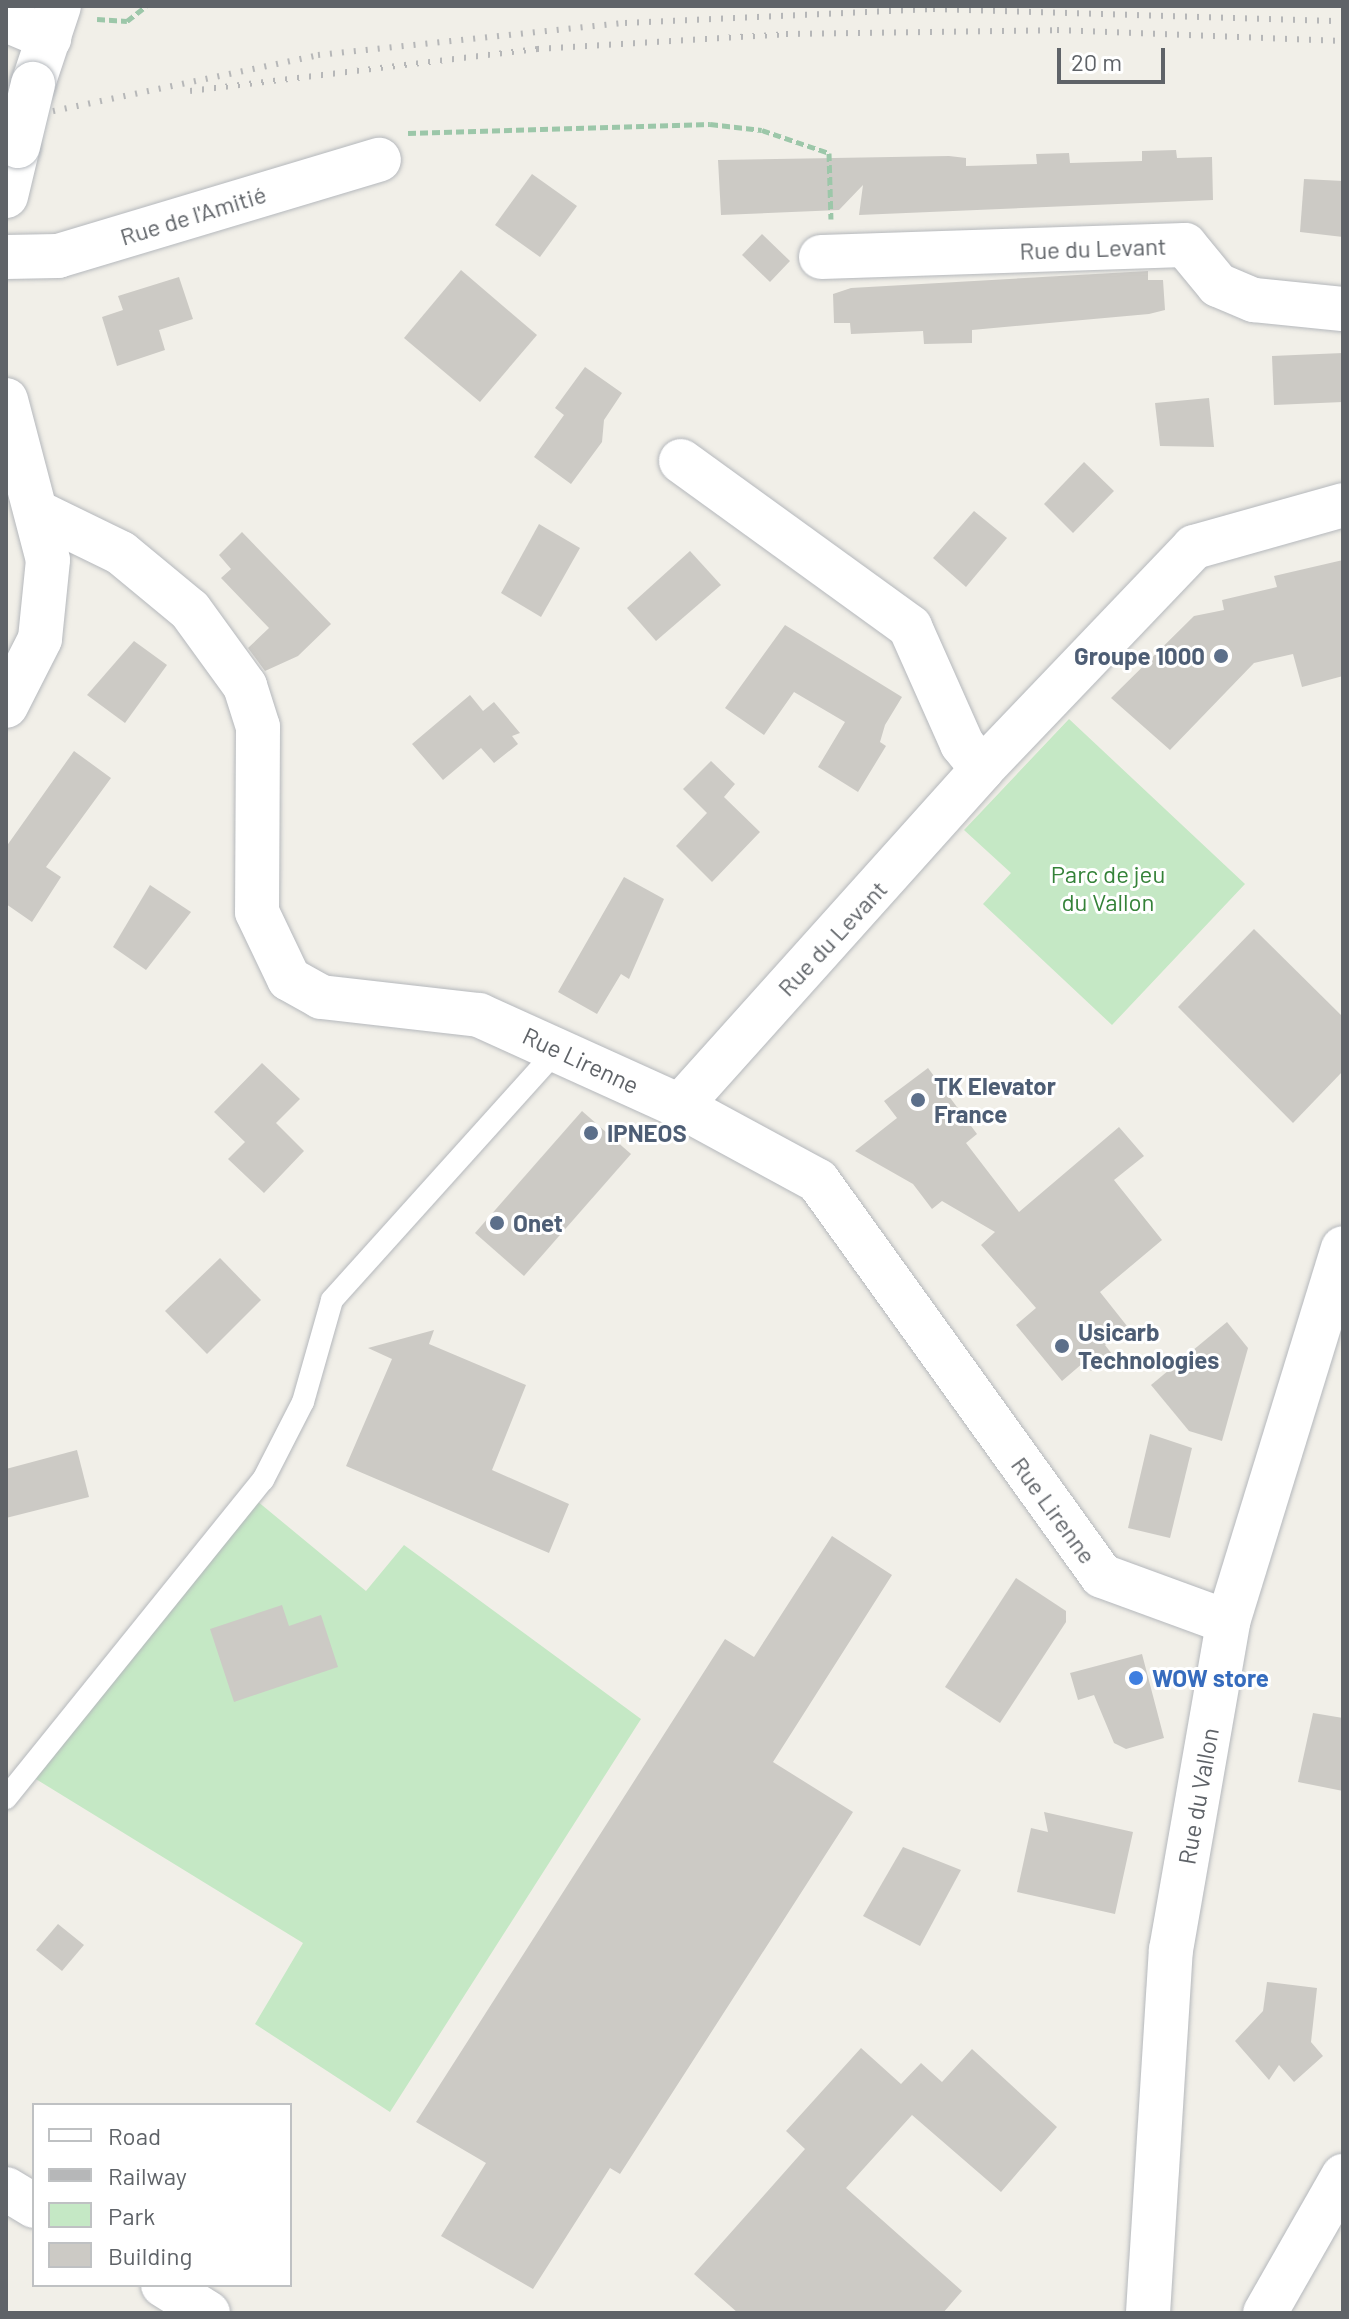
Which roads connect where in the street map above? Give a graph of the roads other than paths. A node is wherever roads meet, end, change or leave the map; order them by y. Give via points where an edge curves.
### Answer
1 (6, 20) edge
2 (65, 20) edge
3 (389, 147) road end
4 (6, 196) edge
5 (6, 257) edge
6 (827, 257) road end
7 (1343, 309) edge
8 (6, 400) edge
9 (681, 461) dead end
10 (1343, 505) edge
11 (37, 512) junction
12 (6, 706) edge
13 (982, 769) junction
14 (559, 1048) junction
15 (680, 1106) junction
16 (1343, 1248) edge
17 (1228, 1622) junction
18 (6, 1798) edge
19 (1343, 2176) edge
20 (6, 2189) edge
21 (32, 2205) edge
22 (166, 2287) edge
23 (1159, 2308) edge
24 (208, 2313) edge
25 (1265, 2313) edge

1 - 2 street
2 - 4 street, bridge via 33,84
3 - 5 street, Rue de l'Amitié via 58,256
6 - 7 street, Rue du Levant via 1185,245 1218,285 1254,300
8 - 11 street
9 - 13 street via 910,627 958,735
10 - 13 street, Rue du Levant via 1194,547
11 - 12 street via 47,600 24,681
11 - 14 street, Rue Lirenne via 121,553 190,610 245,686 258,727 257,912 289,979 321,997 479,1015
13 - 15 street, Rue du Levant
14 - 15 street, Rue Lirenne
14 - 18 lane via 332,1300 303,1402 263,1480
15 - 17 street, Rue Lirenne via 818,1181 1102,1576
16 - 17 street, Rue du Vallon
17 - 23 street, Rue du Vallon via 1171,1950
19 - 25 street
20 - 21 street
22 - 24 street

